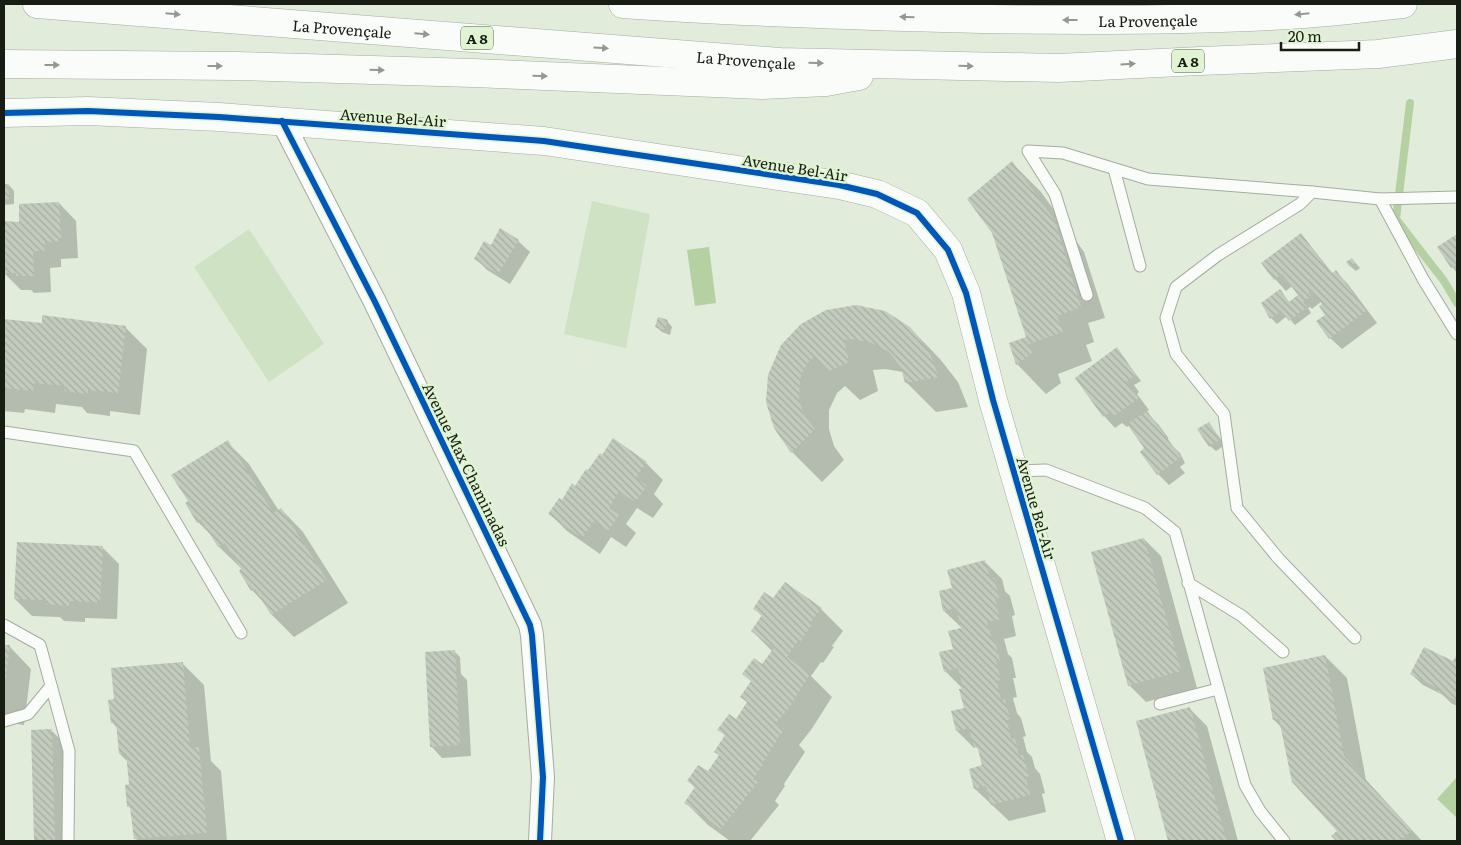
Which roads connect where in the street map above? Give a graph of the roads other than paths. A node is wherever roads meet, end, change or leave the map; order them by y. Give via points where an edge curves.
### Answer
1 (37, 4) edge
2 (622, 4) edge
3 (665, 4) edge
4 (1403, 4) edge
5 (714, 10) junction
6 (1457, 44) edge
7 (4, 64) edge
8 (917, 65) junction
9 (4, 113) edge
10 (282, 121) junction
11 (1114, 169) junction
12 (1312, 192) junction
13 (1457, 197) edge
14 (1380, 199) junction
15 (1140, 266) dead end
16 (1087, 295) dead end
17 (1457, 334) edge
18 (4, 432) edge
19 (1014, 471) junction
20 (1188, 583) junction
21 (4, 625) edge
22 (241, 633) dead end
23 (1355, 638) dead end
24 (1283, 652) dead end
25 (51, 686) junction
26 (1218, 689) junction
27 (1160, 704) dead end
28 (4, 721) edge
29 (68, 841) edge
30 (540, 841) edge
31 (1121, 841) edge
32 (1284, 841) edge

1 -> 8 main road, La Provençale / A 8 via 780,62
2 - 5 main road, La Provençale
3 - 5 main road
4 -> 5 main road, La Provençale via 1292,15 1157,21 986,20
8 -> 6 main road, La Provençale / A 8 via 1058,68 1378,54
7 -> 8 main road via 463,72 762,85 826,82
9 - 10 main road, Avenue Bel-Air via 88,111
10 - 19 main road, Avenue Bel-Air via 544,141 839,186 877,194 917,213 948,250 966,293
10 - 30 street, Avenue Max Chaminadas via 379,310 530,625 543,777
11 - 12 lane via 1148,179
11 - 15 lane
11 - 16 lane via 1063,153 1028,151 1055,194
12 - 14 lane
12 - 23 lane via 1300,204 1218,255 1176,287 1166,318 1176,354 1224,414 1236,508 1278,558
13 - 14 lane
14 - 17 lane
18 - 22 lane via 134,451
19 - 20 lane via 1046,470 1145,508 1174,532
19 - 31 main road, Avenue Bel-Air
20 - 24 lane via 1242,616
20 - 26 lane
21 - 25 lane via 40,645
25 - 28 lane via 28,714
25 - 29 lane via 69,751
26 - 27 lane
26 - 32 lane via 1245,785 1260,811

